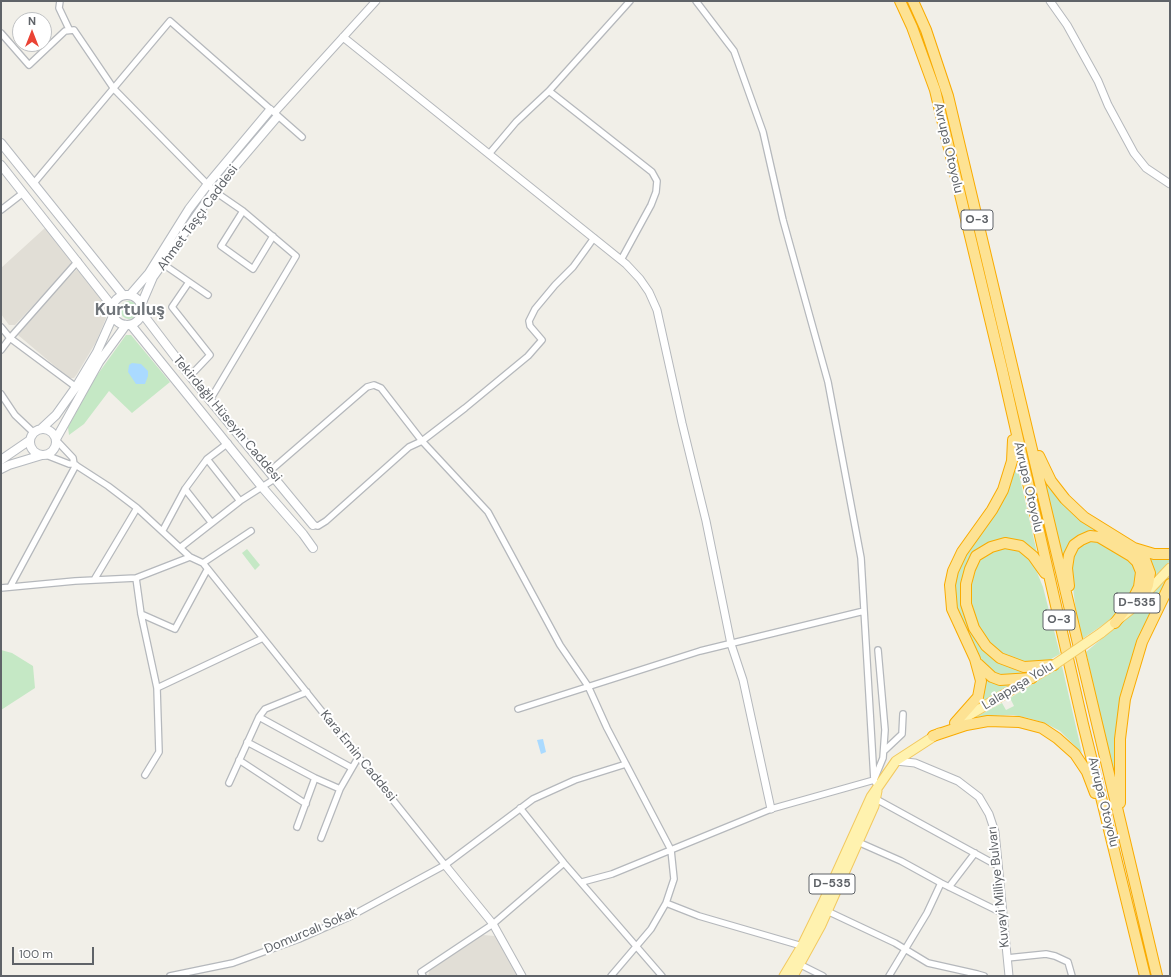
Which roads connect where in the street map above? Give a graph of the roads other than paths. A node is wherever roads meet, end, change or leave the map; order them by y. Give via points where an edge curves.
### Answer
1 (60, 1) edge
2 (376, 1) edge
3 (630, 1) edge
4 (696, 1) edge
5 (900, 1) edge
6 (913, 1) edge
7 (1050, 1) edge
8 (69, 29) junction
9 (1, 34) edge
10 (343, 37) junction
11 (114, 89) junction
12 (549, 91) junction
13 (274, 113) junction
14 (302, 137) dead end
15 (1, 143) edge
16 (490, 154) junction
17 (1, 165) edge
18 (34, 183) junction
19 (208, 184) junction
20 (1170, 184) edge
21 (214, 191) junction
22 (23, 193) junction
23 (1, 210) edge
24 (243, 211) junction
25 (273, 236) junction
26 (594, 238) junction
27 (621, 260) junction
28 (78, 261) junction
29 (162, 264) junction
30 (188, 282) junction
31 (126, 295) junction
32 (208, 295) dead end
33 (112, 306) junction
34 (141, 309) junction
35 (113, 316) junction
36 (128, 325) junction
37 (1, 327) edge
38 (10, 338) junction
39 (1, 350) edge
40 (190, 376) junction
41 (76, 387) junction
42 (1, 394) edge
43 (210, 400) junction
44 (1012, 418) junction
45 (35, 434) junction
46 (56, 440) junction
47 (422, 440) junction
48 (1031, 442) junction
49 (228, 443) junction
50 (44, 455) junction
51 (207, 459) junction
52 (1, 460) edge
53 (75, 464) junction
54 (1, 469) edge
55 (270, 471) junction
56 (276, 478) junction
57 (262, 487) junction
58 (185, 489) junction
59 (240, 500) junction
60 (138, 508) junction
61 (211, 522) junction
62 (313, 525) joint
63 (163, 530) junction
64 (251, 531) dead end
65 (181, 547) junction
66 (313, 548) dead end
67 (1134, 548) junction
68 (1170, 554) edge
69 (190, 557) junction
70 (202, 563) junction
71 (1170, 568) edge
72 (208, 570) junction
73 (136, 578) junction
74 (1049, 579) junction
75 (94, 580) junction
76 (1170, 584) edge
77 (10, 587) junction
78 (1, 588) edge
79 (1143, 598) junction
80 (1068, 606) junction
81 (864, 611) junction
82 (141, 614) junction
83 (1115, 623) junction
84 (263, 638) junction
85 (731, 644) junction
86 (878, 650) dead end
87 (975, 659) junction
88 (1054, 665) junction
89 (1032, 678) junction
90 (588, 686) junction
91 (157, 688) junction
92 (307, 692) junction
93 (518, 709) dead end
94 (903, 714) dead end
95 (259, 717) junction
96 (956, 723) junction
97 (933, 736) junction
98 (247, 742) junction
99 (884, 751) junction
100 (359, 756) junction
101 (239, 760) junction
102 (896, 761) junction
103 (626, 764) junction
104 (352, 768) junction
105 (145, 775) dead end
106 (315, 778) junction
107 (229, 783) dead end
108 (340, 789) junction
109 (876, 789) junction
110 (306, 804) junction
111 (520, 808) junction
112 (771, 809) junction
113 (1119, 817) junction
114 (1108, 821) junction
115 (297, 827) dead end
116 (321, 838) dead end
117 (858, 842) junction
118 (671, 850) junction
119 (975, 853) junction
120 (564, 863) junction
121 (445, 865) junction
122 (998, 866) junction
123 (582, 882) junction
124 (941, 883) junction
125 (950, 887) junction
126 (666, 903) junction
127 (827, 911) junction
128 (1002, 913) junction
129 (493, 924) junction
130 (637, 946) junction
131 (802, 946) junction
132 (906, 950) junction
133 (1007, 958) junction
134 (801, 965) junction
135 (976, 975) edge
136 (170, 976) edge
137 (423, 976) edge
138 (522, 976) edge
139 (611, 976) edge
140 (662, 976) edge
141 (784, 976) edge
142 (794, 976) edge
143 (823, 976) edge
144 (889, 976) edge
145 (984, 976) edge
146 (1008, 976) edge
147 (1072, 976) edge
148 (1146, 976) edge
149 (1157, 976) edge

1 - 8 street via 59,8
2 - 10 street
3 - 12 street
4 - 81 street via 734,51 763,132 783,220 828,382 861,558
5 - 44 highway, Avrupa Otoyolu / O-3 via 935,90
6 - 48 highway, Avrupa Otoyolu / O-3 via 926,30 948,96
7 - 20 street via 1067,25 1098,81 1134,153 1146,168
8 - 9 street via 29,65
8 - 11 street via 74,30
10 - 13 street
10 - 16 street
11 - 13 street via 170,20
11 - 18 street
11 - 19 street
12 - 16 street via 516,122
12 - 27 street via 652,172 656,181 656,192 651,206
13 - 14 street
13 - 19 main road, Ahmet Taşçı Caddesi
13 - 21 main road, Ahmet Taşçı Caddesi
15 - 18 main road
16 - 26 street
17 - 22 main road
18 - 31 main road
19 - 21 street
19 - 31 main road, Ahmet Taşçı Caddesi via 189,209 149,273
21 - 24 street
21 - 29 main road, Ahmet Taşçı Caddesi
22 - 23 street
22 - 28 main road
24 - 25 street
24 - 25 street via 220,246 253,269
25 - 43 street via 296,256
26 - 27 street
26 - 47 street via 573,267 535,309 529,321 530,326 542,340 528,356
27 - 85 street via 640,279 657,310 706,521
28 - 33 main road
28 - 38 street
29 - 30 street
29 - 34 main road, Ahmet Taşçı Caddesi
30 - 32 street
30 - 40 street via 172,307 210,355
31 - 33 main road via 115,301
31 - 34 main road via 135,297
33 - 35 main road
34 - 36 main road via 138,320
34 - 40 main road, Tekirdağlı Hüseyin Caddesi
35 - 36 main road via 118,323
35 - 41 main road via 97,352
36 - 46 main road via 99,362
36 - 49 main road
37 - 38 street
38 - 39 street
38 - 41 street
40 - 43 main road, Tekirdağlı Hüseyin Caddesi
41 - 45 main road via 56,415
42 - 45 street via 15,415
43 - 55 main road, Tekirdağlı Hüseyin Caddesi
44 - 74 highway, Avrupa Otoyolu / O-3
44 - 87 highway via 1012,461 1003,490 962,552 950,585 952,609
45 - 46 main road via 49,430
45 - 50 main road via 35,452
45 - 52 main road
46 - 50 main road via 54,450
46 - 53 street via 73,458
47 - 55 street via 381,388 374,386 367,388
47 - 62 street via 409,447 326,521 318,526
47 - 90 street via 488,512 560,645
48 - 67 highway via 1051,482 1065,499 1095,525
48 - 80 highway, Avrupa Otoyolu / O-3
49 - 51 street
49 - 57 main road
50 - 53 street
50 - 54 main road
51 - 58 street
51 - 59 street
53 - 60 street, Kara Emin Caddesi
53 - 77 street
55 - 56 main road, Tekirdağlı Hüseyin Caddesi
56 - 57 street
56 - 62 main road, Tekirdağlı Hüseyin Caddesi
57 - 59 street
57 - 66 main road
58 - 61 street
58 - 63 street
59 - 61 street
60 - 63 street, Kara Emin Caddesi
60 - 75 street
61 - 65 street
63 - 65 street, Kara Emin Caddesi
64 - 70 street
65 - 69 street, Kara Emin Caddesi
67 - 68 highway via 1154,554
67 - 79 highway via 1144,557 1149,567 1149,579
69 - 70 street, Kara Emin Caddesi
69 - 73 street
70 - 72 street, Kara Emin Caddesi
71 - 79 main road, D-535
72 - 82 street via 175,629
72 - 84 street, Kara Emin Caddesi
73 - 75 street
73 - 82 street
74 - 88 highway via 1027,550 1014,544 997,544 985,549 973,562 966,584 966,604 974,628 986,646 1000,658 1024,666
74 - 114 highway, Avrupa Otoyolu / O-3
75 - 77 street
76 - 113 highway via 1142,642 1125,699 1120,740
77 - 78 street
79 - 83 main road, D-535
80 - 83 highway via 1070,550 1080,540 1090,536 1100,537 1131,556 1141,572 1136,594
80 - 113 highway, Avrupa Otoyolu / O-3
81 - 85 street
81 - 109 street
82 - 91 street
83 - 88 main road, Lalapaşa Yolu / D-535, bridge
84 - 91 street
84 - 92 street, Kara Emin Caddesi
85 - 90 street via 700,651
85 - 112 street via 743,680
86 - 99 street via 885,710
87 - 89 highway via 980,667 995,679 1005,681
87 - 96 highway via 980,676 980,693
88 - 89 main road, Lalapaşa Yolu / D-535
89 - 96 main road, Lalapaşa Yolu / D-535
90 - 93 street
90 - 103 street
91 - 105 street via 159,752
92 - 95 street via 265,709
92 - 100 street, Kara Emin Caddesi
94 - 99 street via 902,734
95 - 98 street
95 - 104 street
96 - 97 main road, Lalapaşa Yolu / D-535
97 - 102 main road, D-535
97 - 114 highway via 988,721 1019,722 1042,728 1067,746 1082,764
98 - 101 street
98 - 106 street
99 - 109 street
100 - 104 street
100 - 121 street, Kara Emin Caddesi
101 - 107 street
101 - 110 street
102 - 109 main road, D-535
102 - 122 street, Kuvayi Milliye Bulvarı via 915,762 958,781 979,797 989,814 995,832
103 - 111 street, Domurcalı Sokak via 550,790
103 - 118 street
104 - 108 street
106 - 108 street
106 - 110 street
108 - 116 street
109 - 112 street
109 - 117 main road, D-535
109 - 119 street
109 - 131 main road, D-535
110 - 115 street
111 - 120 street
111 - 121 street, Domurcalı Sokak
112 - 118 street
113 - 149 highway, Avrupa Otoyolu / O-3
114 - 148 highway, Avrupa Otoyolu / O-3
117 - 124 street via 901,861
117 - 127 main road, D-535
118 - 123 street via 612,874
118 - 126 street via 674,879
119 - 122 street
119 - 125 street
120 - 123 street
120 - 129 street
121 - 129 street, Kara Emin Caddesi
121 - 136 street, Domurcalı Sokak via 351,916 299,939 233,963
122 - 128 street, Kuvayi Milliye Bulvarı
123 - 130 street
124 - 125 street
124 - 132 street
125 - 128 street
126 - 130 street via 651,929
126 - 131 street via 699,916
127 - 132 street
127 - 134 main road, D-535
128 - 133 street, Kuvayi Milliye Bulvarı
129 - 137 street via 420,972
129 - 138 street, Kara Emin Caddesi
130 - 139 street
130 - 140 street
131 - 141 main road, D-535
132 - 135 street via 928,963
132 - 144 street
133 - 146 street, Kuvayi Milliye Bulvarı
133 - 147 street via 1046,954 1055,956 1068,962
134 - 142 main road, D-535
134 - 143 street
135 - 145 street

